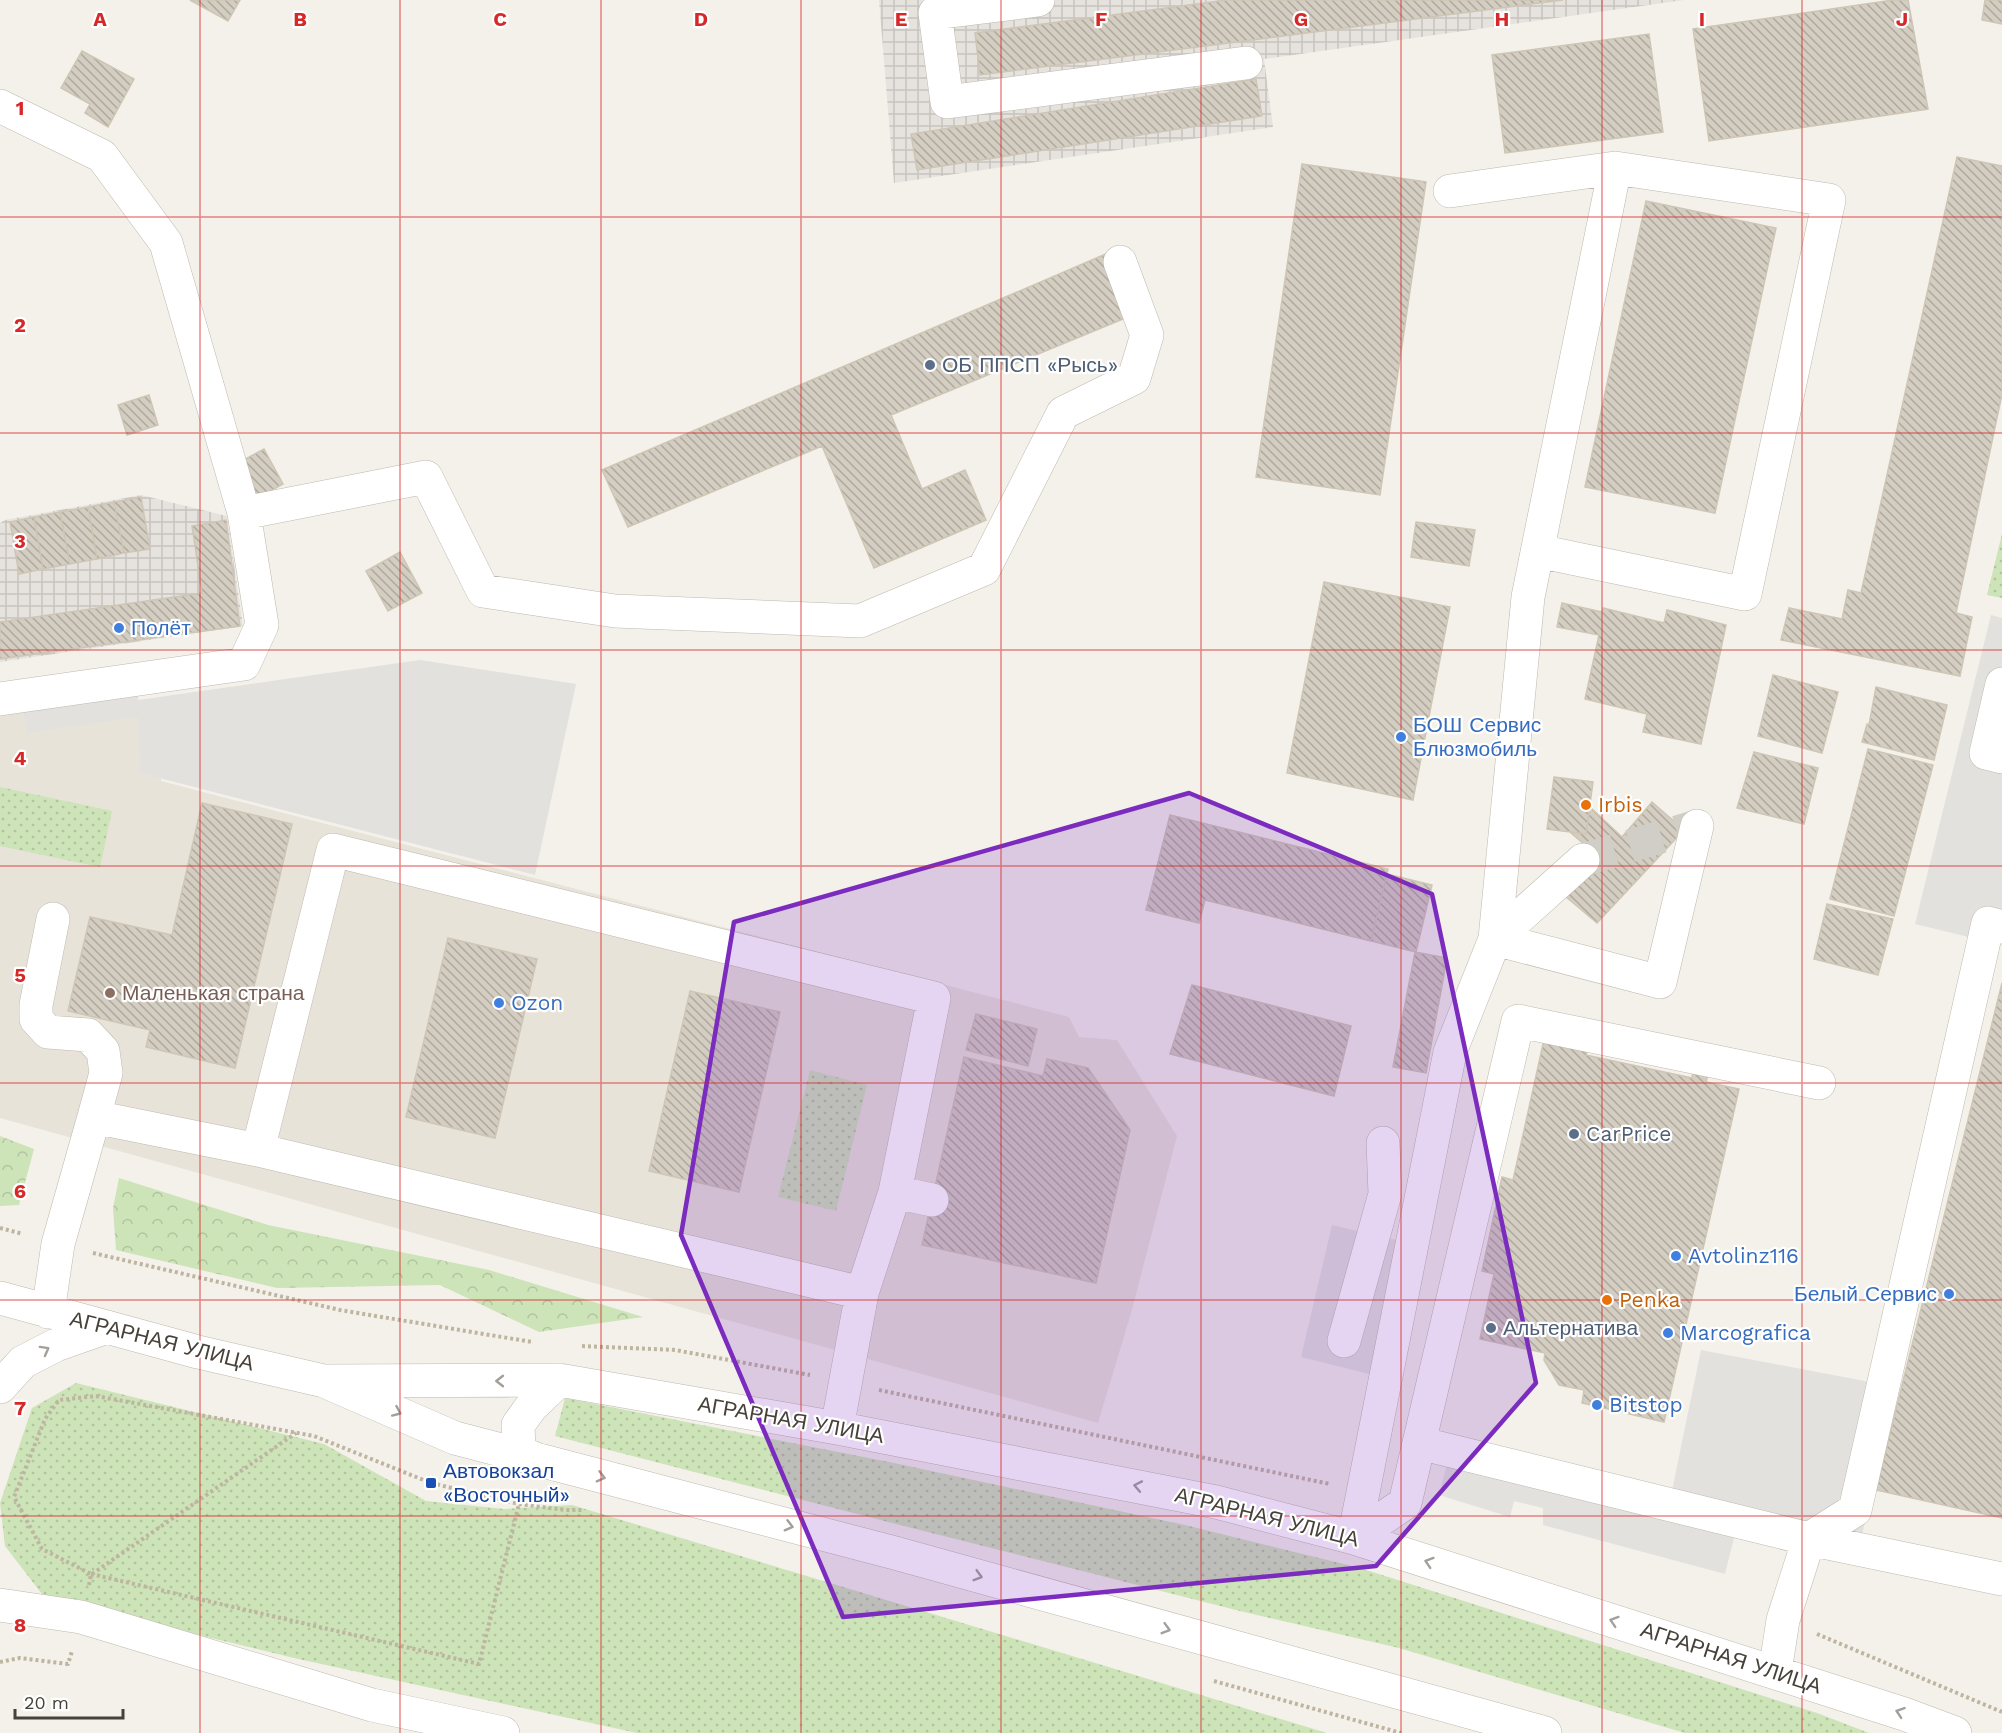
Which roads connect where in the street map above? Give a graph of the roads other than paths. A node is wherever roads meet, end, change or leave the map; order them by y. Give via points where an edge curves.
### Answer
1 (1038, 0) edge
2 (1246, 63) dead end
3 (0, 106) edge
4 (1615, 168) junction
5 (1450, 191) dead end
6 (1120, 262) dead end
7 (244, 513) junction
8 (1538, 551) junction
9 (2002, 684) edge
10 (0, 699) edge
11 (2002, 757) edge
12 (1697, 826) dead end
13 (1583, 860) tunnel mouth
14 (53, 919) dead end
15 (2002, 927) edge
16 (1495, 939) junction
17 (1819, 1083) dead end
18 (94, 1117) junction
19 (1383, 1143) dead end
20 (258, 1150) junction
21 (895, 1192) junction
22 (1385, 1194) junction
23 (932, 1200) dead end
24 (1420, 1202) junction
25 (862, 1293) junction
26 (0, 1298) edge
27 (48, 1312) junction
28 (107, 1327) junction
29 (1344, 1341) dead end
30 (558, 1380) junction
31 (324, 1381) junction
32 (0, 1386) edge
33 (837, 1428) junction
34 (1419, 1443) junction
35 (544, 1462) junction
36 (1354, 1538) junction
37 (1809, 1539) junction
38 (2002, 1579) edge
39 (0, 1605) edge
40 (1775, 1672) junction
41 (369, 1719) edge
42 (504, 1733) edge
43 (1545, 1733) edge
44 (1955, 1733) edge

1 - 2 street via 935,13 947,102
3 - 7 street via 102,156 166,243
4 - 5 street
4 - 8 street
4 - 8 street via 1829,200 1745,594
6 - 7 street via 1147,335 1134,378 1063,414 984,569 860,621 615,611 483,591 426,477
7 - 10 street via 262,625 244,664
8 - 16 street via 1528,597
9 - 11 street via 1986,753
12 - 16 street via 1660,982
13 - 16 street
14 - 18 street via 36,1019 48,1032 88,1035 103,1051 106,1073
15 - 37 street via 1988,923 1856,1510
16 - 24 street via 1450,1052
17 - 34 street via 1518,1021
18 - 20 street
18 - 27 street via 58,1244
19 - 22 street
20 - 21 street via 333,850 934,998
20 - 25 street
21 - 23 street
21 - 25 street
22 - 24 street
22 - 29 street
24 - 36 street
25 - 33 street
26 - 27 street, АГРАРНАЯ УЛИЦА
27 - 28 street, АГРАРНАЯ УЛИЦА
28 - 31 street, АГРАРНАЯ УЛИЦА
32 -> 28 street via 23,1362
30 -> 31 street, АГРАРНАЯ УЛИЦА
30 - 33 street, АГРАРНАЯ УЛИЦА
30 - 35 street, АГРАРНАЯ УЛИЦА via 518,1425 519,1452
31 -> 35 street, АГРАРНАЯ УЛИЦА via 455,1438
36 -> 33 street, АГРАРНАЯ УЛИЦА via 1216,1502
34 - 36 street via 1405,1503
34 - 37 street
35 -> 43 street, АГРАРНАЯ УЛИЦА via 895,1553
40 -> 36 street, АГРАРНАЯ УЛИЦА
37 - 38 street
37 - 40 street via 1783,1620
39 - 41 street via 81,1617
44 -> 40 street, АГРАРНАЯ УЛИЦА
41 - 42 street

